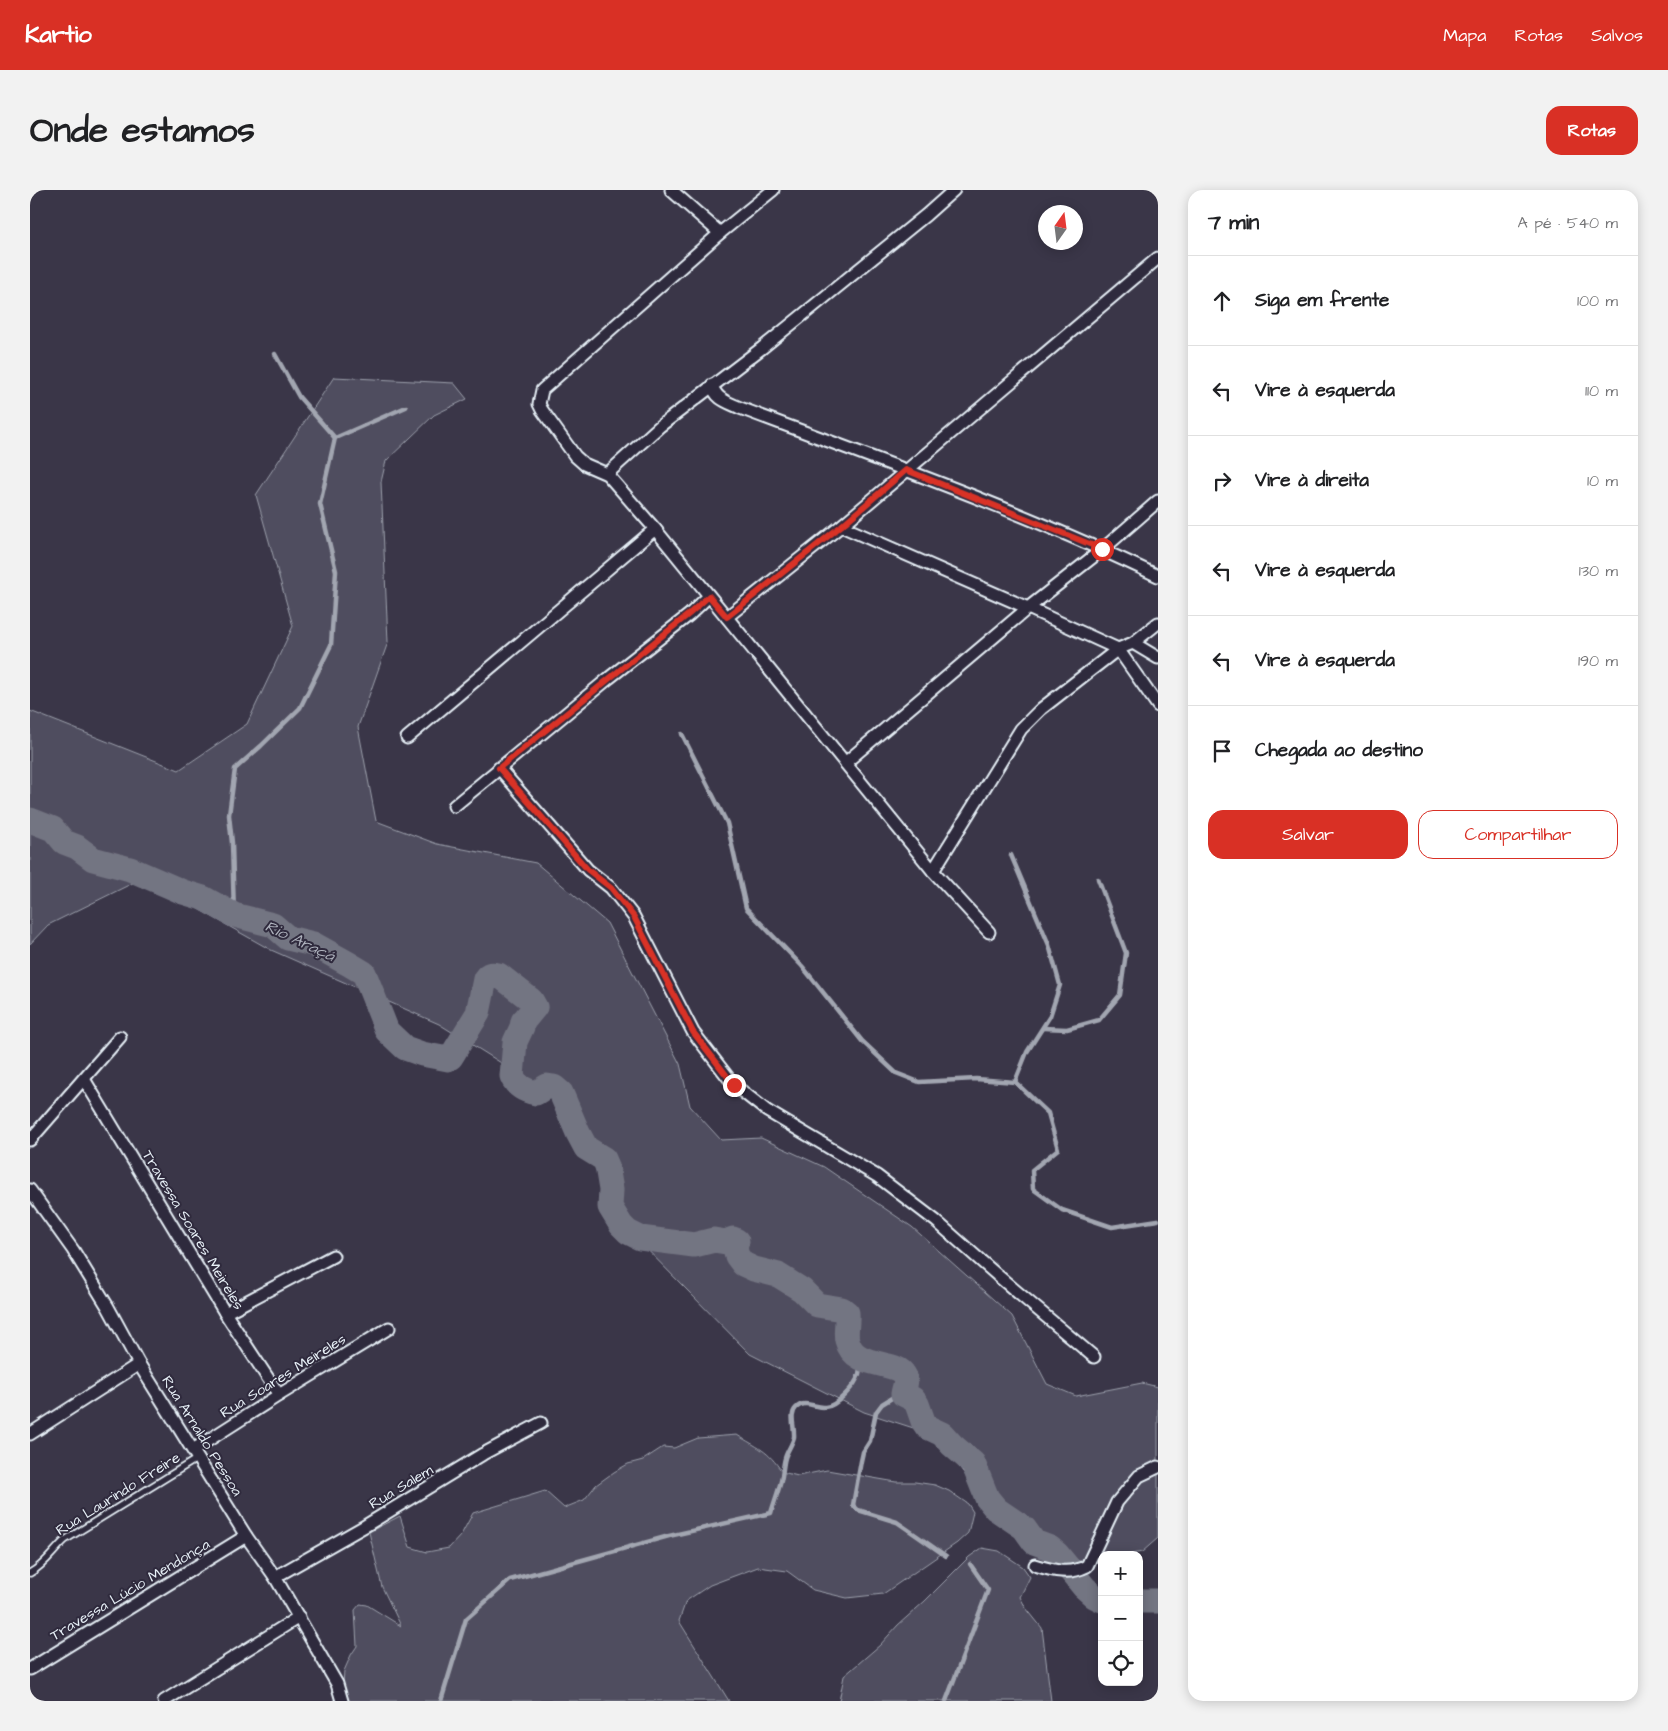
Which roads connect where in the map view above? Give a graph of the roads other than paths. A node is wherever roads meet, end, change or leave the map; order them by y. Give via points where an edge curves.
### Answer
1 (671, 190) edge
2 (773, 190) edge
3 (954, 190) edge
4 (720, 233) junction
5 (1158, 258) edge
6 (712, 385) junction
7 (906, 470) junction
8 (608, 474) junction
9 (1158, 501) edge
10 (841, 526) junction
11 (655, 529) junction
12 (1102, 549) junction
13 (1158, 576) edge
14 (709, 596) junction
15 (1028, 608) junction
16 (727, 617) junction
17 (1158, 623) edge
18 (1133, 643) junction
19 (1118, 649) junction
20 (1158, 658) edge
21 (1158, 706) edge
22 (407, 738) dead end
23 (845, 763) junction
24 (499, 768) junction
25 (454, 806) dead end
26 (933, 871) junction
27 (989, 932) dead end
28 (120, 1037) dead end
29 (84, 1079) junction
30 (30, 1140) edge
31 (30, 1190) edge
32 (333, 1256) dead end
33 (225, 1313) junction
34 (389, 1328) dead end
35 (1094, 1357) dead end
36 (139, 1364) junction
37 (278, 1394) junction
38 (542, 1423) dead end
39 (30, 1434) edge
40 (196, 1454) junction
41 (1158, 1468) edge
42 (246, 1536) junction
43 (1035, 1565) dead end
44 (30, 1573) edge
45 (275, 1577) junction
46 (299, 1616) junction
47 (30, 1669) edge
48 (164, 1701) edge
49 (342, 1701) edge

1 - 4 street
2 - 4 street
3 - 6 street
4 - 8 street via 542,390 539,404 575,456 584,464
5 - 7 street
6 - 7 street via 714,393 726,402
6 - 8 street via 646,438
7 - 10 street
7 - 12 street
8 - 11 street
9 - 12 street
10 - 15 street
10 - 16 street
11 - 14 street
11 - 22 street
12 - 13 street
12 - 15 street
14 - 16 street
14 - 24 street
15 - 19 street
15 - 23 street
16 - 23 street
17 - 18 street
18 - 19 street
18 - 20 street
19 - 21 street
19 - 26 street via 1041,709 1021,729
23 - 26 street
24 - 25 street
24 - 35 street via 588,870 611,888 634,917 693,1032 734,1085 767,1111 877,1176 936,1221
26 - 27 street
28 - 29 street
29 - 30 street
29 - 33 street, Travessa Soares Meireles
31 - 36 street, Rua Arnaldo Pessoa via 73,1250
32 - 33 street
33 - 37 street, Travessa Soares Meireles
34 - 37 street, Rua Soares Meireles
36 - 39 street
36 - 40 street, Rua Arnaldo Pessoa
37 - 40 street, Rua Soares Meireles
38 - 45 street, Rua Salem via 483,1454
40 - 42 street, Rua Arnaldo Pessoa
40 - 44 lane, Rua Laurindo Freire via 65,1540
41 - 43 street via 1139,1476 1117,1502 1087,1566 1055,1572
42 - 45 street, Rua Arnaldo Pessoa
42 - 47 street, Travessa Lúcio Mendonça
45 - 46 street, Rua Arnaldo Pessoa
46 - 48 street
46 - 49 street, Rua Arnaldo Pessoa via 337,1684

